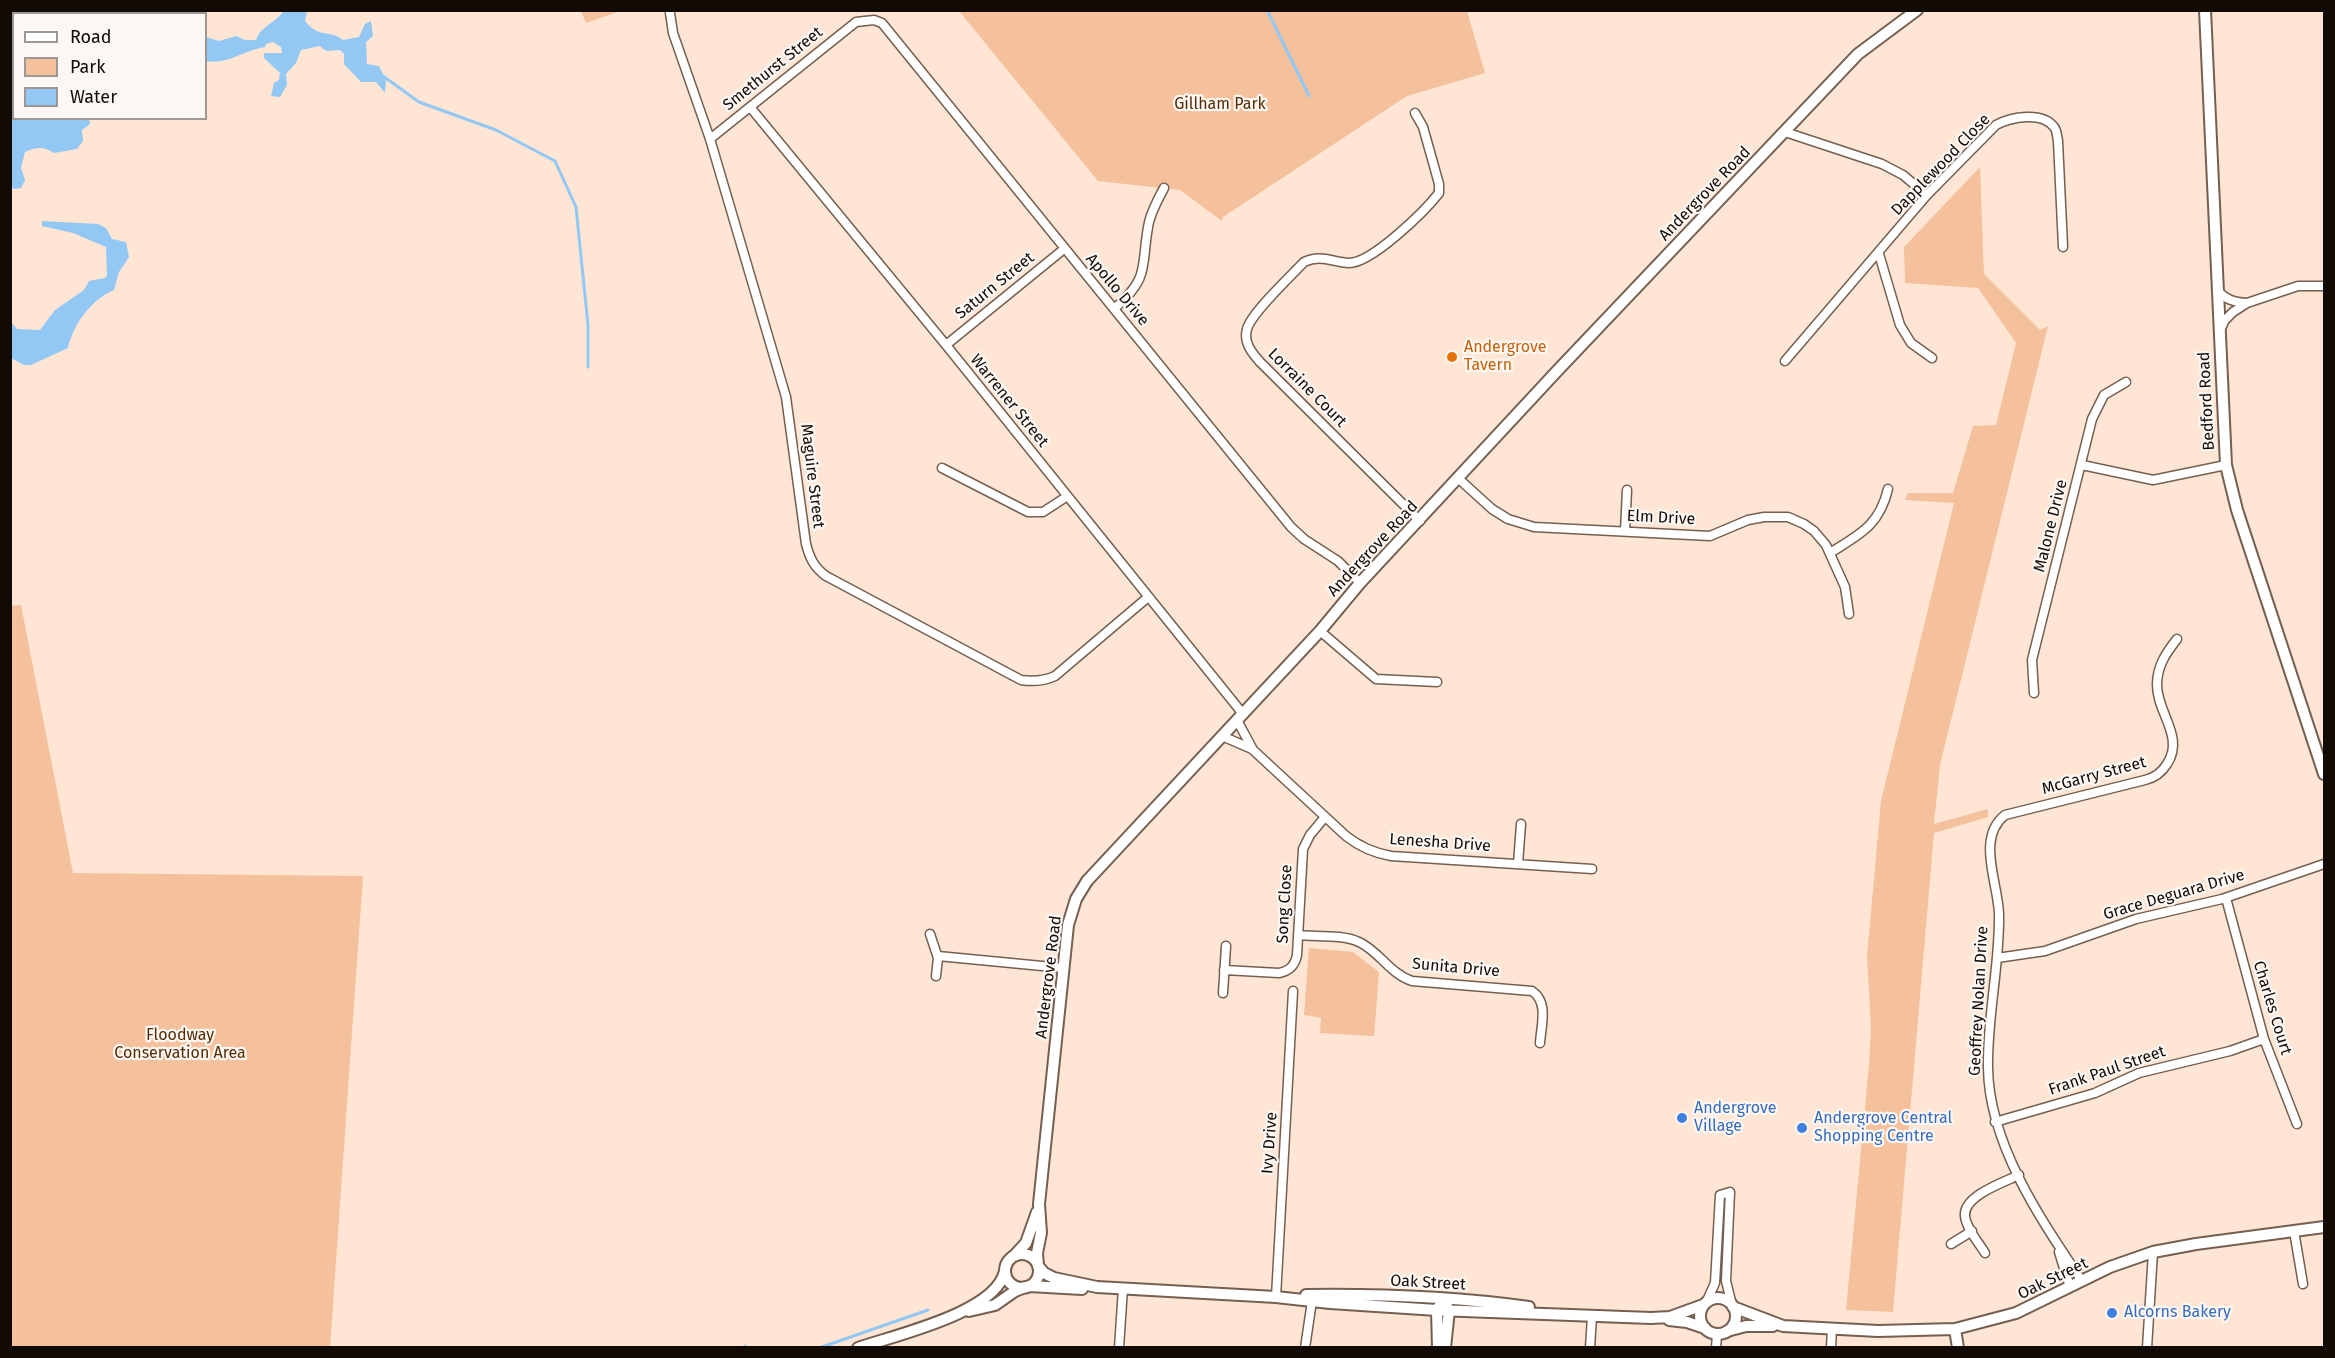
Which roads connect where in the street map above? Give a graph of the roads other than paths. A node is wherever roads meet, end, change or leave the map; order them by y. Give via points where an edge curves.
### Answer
1 (1917, 10) edge
2 (2205, 10) edge
3 (669, 13) dead end
4 (872, 15) edge
5 (856, 22) joint
6 (750, 107) junction
7 (1415, 113) dead end
8 (1785, 132) junction
9 (710, 139) junction
10 (1164, 188) dead end
11 (1928, 195) junction
12 (2063, 247) dead end
13 (1064, 249) junction
14 (1879, 254) junction
15 (2325, 286) edge
16 (2217, 290) junction
17 (2247, 303) junction
18 (1114, 309) junction
19 (2219, 334) junction
20 (946, 345) junction
21 (1932, 358) dead end
22 (1785, 361) dead end
23 (2126, 382) dead end
24 (2082, 465) junction
25 (2226, 465) junction
26 (942, 468) dead end
27 (1459, 479) junction
28 (1888, 489) dead end
29 (1627, 490) dead end
30 (1066, 497) junction
31 (1420, 521) junction
32 (1625, 531) junction
33 (1830, 553) junction
34 (1360, 583) junction
35 (1147, 598) junction
36 (1850, 614) dead end
37 (1320, 631) junction
38 (2177, 639) dead end
39 (1437, 682) dead end
40 (2034, 693) dead end
41 (1240, 717) junction
42 (1222, 736) junction
43 (1252, 749) junction
44 (2325, 774) edge
45 (1325, 816) junction
46 (1521, 824) dead end
47 (1518, 864) junction
48 (2325, 864) edge
49 (1592, 869) dead end
50 (1996, 888) joint
51 (2226, 898) junction
52 (930, 934) dead end
53 (1298, 936) junction
54 (1226, 946) dead end
55 (938, 956) junction
56 (1996, 958) junction
57 (1063, 968) junction
58 (1224, 970) junction
59 (936, 976) dead end
60 (1293, 991) dead end
61 (1223, 993) dead end
62 (2264, 1040) junction
63 (1540, 1043) dead end
64 (1995, 1122) junction
65 (2297, 1124) dead end
66 (2019, 1175) junction
67 (1040, 1204) junction
68 (2325, 1227) edge
69 (1972, 1231) junction
70 (2294, 1231) junction
71 (1951, 1244) dead end
72 (2057, 1246) junction
73 (2153, 1252) junction
74 (1985, 1253) dead end
75 (1011, 1258) junction
76 (1039, 1267) junction
77 (1005, 1271) junction
78 (2082, 1281) junction
79 (2303, 1284) dead end
80 (1027, 1287) junction
81 (1097, 1287) junction
82 (2070, 1287) junction
83 (1123, 1288) junction
84 (1276, 1297) junction
85 (1312, 1298) junction
86 (1443, 1299) junction
87 (1705, 1304) junction
88 (1732, 1306) junction
89 (1437, 1310) junction
90 (1449, 1310) junction
91 (963, 1312) junction
92 (1577, 1315) junction
93 (1592, 1316) junction
94 (1651, 1318) junction
95 (1792, 1327) junction
96 (1705, 1328) junction
97 (1832, 1329) junction
98 (1954, 1329) junction
99 (1722, 1332) junction
100 (858, 1347) edge
101 (1119, 1347) edge
102 (1305, 1347) edge
103 (1437, 1347) edge
104 (1445, 1347) edge
105 (1590, 1347) edge
106 (1716, 1347) edge
107 (1831, 1347) edge
108 (1958, 1347) edge
109 (2147, 1347) edge

1 - 8 street, Andergrove Road via 1858,54
2 - 16 street, Bedford Road
3 - 9 street, Maguire Street
4 - 5 street, Apollo Drive
4 - 13 street, Apollo Drive via 895,37
5 - 6 street, Smethurst Street
6 - 9 street, Smethurst Street
6 - 20 street, Warrener Street
7 - 31 street, Lorraine Court via 1423,126 1439,193 1396,235 1361,261 1348,263 1313,257 1304,262 1252,319 1246,331 1249,350
8 - 11 street via 1882,164
8 - 27 street, Andergrove Road
9 - 35 street, Maguire Street via 786,397 806,544 816,569 1021,680 1030,681 1055,676
10 - 18 street via 1149,223 1141,278
11 - 12 street, Dapplewood Close via 1996,125 2007,119 2045,120 2055,128 2058,141
11 - 14 street, Dapplewood Close
13 - 18 street, Apollo Drive
13 - 20 street, Saturn Street
14 - 21 street via 1900,325 1911,343
14 - 22 street, Dapplewood Close
15 - 17 street via 2298,286
16 - 17 street via 2224,298
16 - 19 street, Bedford Road
17 - 19 street via 2224,320
18 - 34 street, Apollo Drive via 1291,528 1338,561
19 - 25 street, Bedford Road
20 - 30 street, Warrener Street
23 - 24 street, Malone Drive via 2104,395 2099,404
24 - 25 street via 2153,480
24 - 40 street, Malone Drive via 2032,660
25 - 44 street, Bedford Road via 2237,510
26 - 30 street via 1028,512 1043,512
27 - 31 street, Andergrove Road
27 - 32 street, Elm Drive via 1508,519 1534,526
28 - 33 street via 1876,519 1864,532
29 - 32 street
30 - 35 street, Warrener Street
31 - 34 street, Andergrove Road
32 - 33 street, Elm Drive via 1710,536 1748,520 1788,517 1814,531
33 - 36 street, Elm Drive via 1847,591
34 - 37 street, Andergrove Road
35 - 41 street, Warrener Street
37 - 39 street via 1376,679
37 - 41 street, Andergrove Road
38 - 50 street, McGarry Street via 2162,661 2157,680 2159,698 2174,739 2166,767 2150,779 2005,815 1996,822 1991,840 1990,862
41 - 42 street, Andergrove Road
41 - 43 street, Lenesha Drive
42 - 43 street, Lenesha Drive
42 - 57 street, Andergrove Road via 1084,886 1070,917
43 - 45 street, Lenesha Drive
45 - 47 street, Lenesha Drive via 1354,843 1380,854
45 - 53 street, Song Close via 1304,849
46 - 47 street
47 - 49 street, Lenesha Drive
48 - 51 street, Grace Deguara Drive
50 - 56 street, Geoffrey Nolan Drive
51 - 56 street, Grace Deguara Drive via 2136,919 2044,951
51 - 62 street, Charles Court
52 - 55 street
53 - 58 street, Song Close via 1295,961 1285,972
53 - 63 street, Sunita Drive via 1359,942 1399,976 1412,981 1532,991 1542,1002
54 - 58 street
55 - 57 street
55 - 59 street
56 - 64 street, Geoffrey Nolan Drive via 1988,1061
57 - 67 street, Andergrove Road
58 - 61 street
60 - 84 street, Ivy Drive
62 - 64 street, Frank Paul Street via 2139,1073 2095,1093
62 - 65 street, Charles Court
64 - 66 street, Geoffrey Nolan Drive
66 - 69 street via 1968,1203 1965,1217
66 - 72 street, Geoffrey Nolan Drive
67 - 75 street, Andergrove Road via 1026,1243
67 - 76 street, Andergrove Road
68 - 70 street, Oak Street
69 - 71 street
69 - 74 street
70 - 73 street, Oak Street
70 - 79 street
72 - 78 street, Geoffrey Nolan Drive
72 - 82 street, Geoffrey Nolan Drive
73 - 78 street, Oak Street
73 - 109 street
75 - 76 street via 1026,1254
75 - 77 street
76 - 80 street via 1037,1278
76 - 81 street, Oak Street via 1054,1278
77 - 80 street via 1012,1284
77 - 91 street via 992,1294
78 - 82 street, Oak Street
80 - 81 street, Oak Street
80 - 91 street via 995,1305
81 - 83 street, Oak Street
82 - 98 street, Oak Street via 2016,1313
83 - 84 street, Oak Street
83 - 101 street
84 - 85 street, Oak Street
85 - 86 street, Oak Street via 1359,1294
85 - 89 street, Oak Street
85 - 102 street
86 - 89 street
86 - 90 street
86 - 92 street, Oak Street
87 - 88 street via 1718,1298
87 - 88 street via 1716,1280 1720,1195 1730,1192 1726,1281
87 - 94 street, Oak Street via 1670,1317
87 - 96 street via 1700,1318
88 - 95 street, Oak Street via 1768,1322
88 - 99 street via 1735,1320
89 - 90 street, Oak Street
89 - 103 street
90 - 92 street, Oak Street
90 - 104 street
91 - 100 street
92 - 93 street, Oak Street
93 - 94 street, Oak Street
93 - 105 street
94 - 96 street, Oak Street
95 - 97 street, Oak Street
95 - 99 street, Oak Street via 1746,1326
96 - 99 street
97 - 98 street, Oak Street
97 - 107 street
98 - 108 street
99 - 106 street

